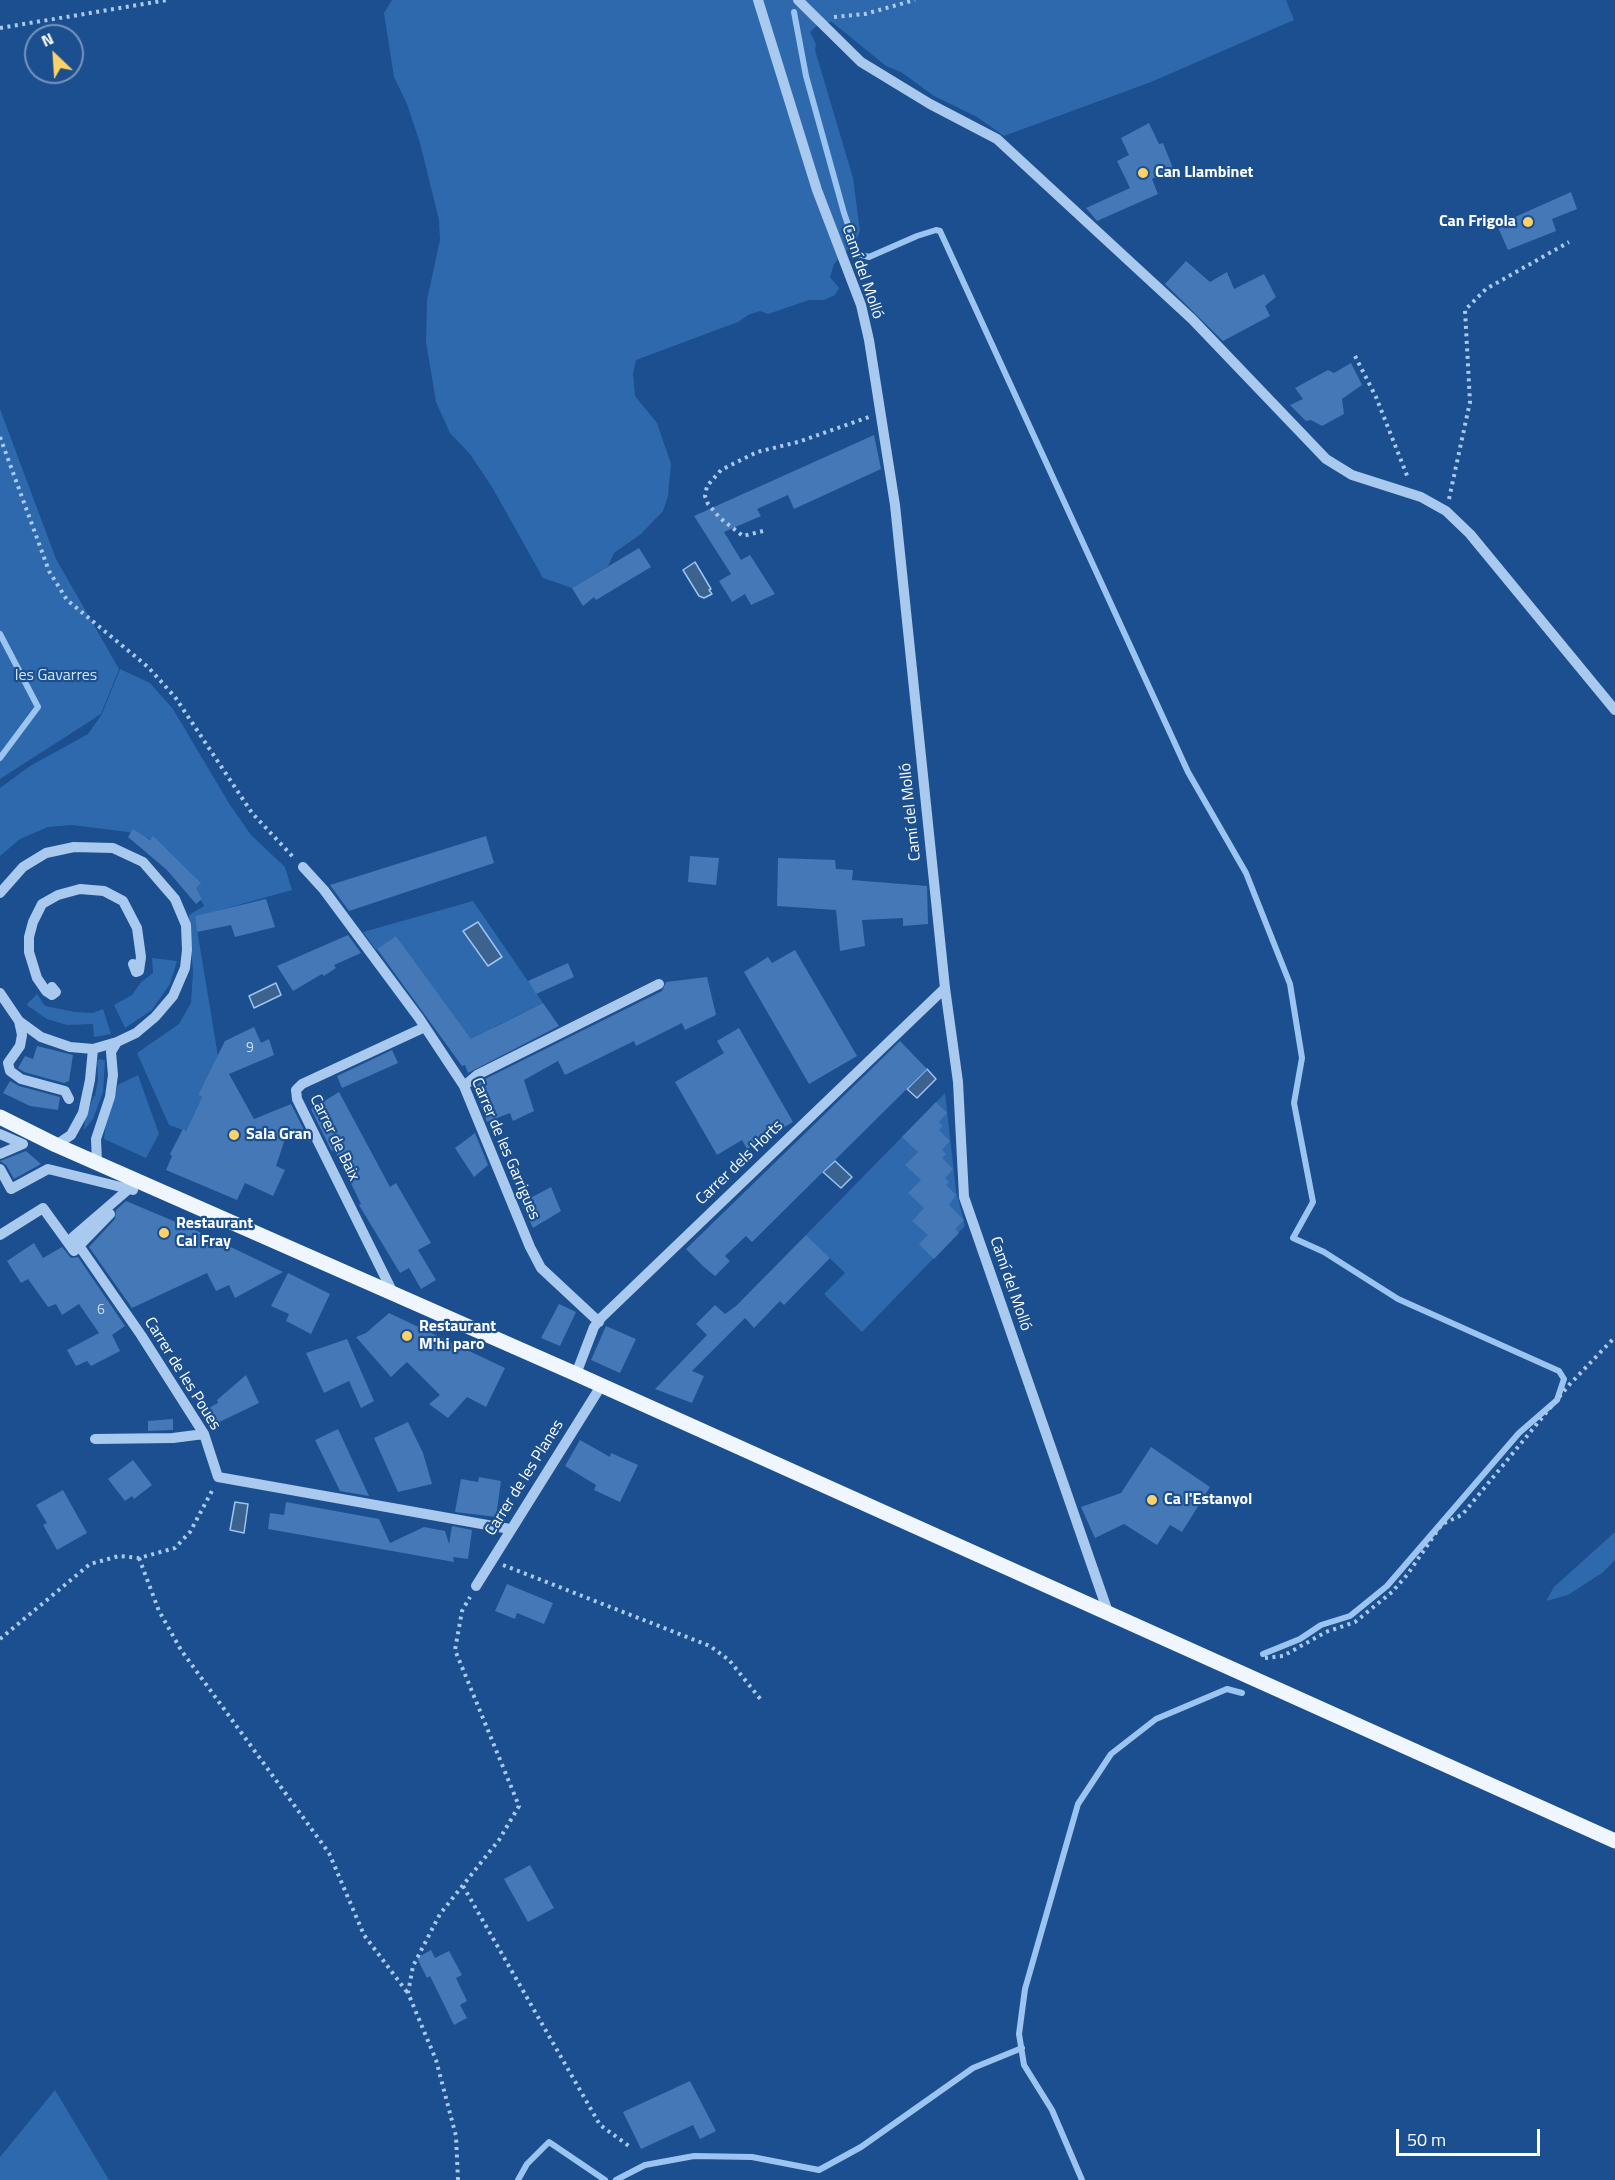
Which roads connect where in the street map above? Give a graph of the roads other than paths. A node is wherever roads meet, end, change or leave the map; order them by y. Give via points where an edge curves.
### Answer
1 (758, 0) edge
2 (798, 0) edge
3 (1615, 710) edge
4 (303, 867) road end
5 (0, 893) edge
6 (133, 964) dead end
7 (659, 984) dead end
8 (52, 987) dead end
9 (945, 988) junction
10 (0, 993) edge
11 (19, 1021) junction
12 (425, 1027) junction
13 (117, 1042) junction
14 (93, 1049) junction
15 (464, 1086) junction
16 (69, 1099) dead end
17 (0, 1117) edge
18 (0, 1134) edge
19 (56, 1145) junction
20 (0, 1155) edge
21 (97, 1162) junction
22 (0, 1168) edge
23 (134, 1185) junction
24 (0, 1235) edge
25 (78, 1246) junction
26 (395, 1296) junction
27 (599, 1322) junction
28 (576, 1374) junction
29 (601, 1386) junction
30 (204, 1434) junction
31 (95, 1439) dead end
32 (510, 1529) junction
33 (476, 1587) road end
34 (1109, 1615) junction
35 (1615, 1841) edge

1 - 9 street, Camí del Molló via 817,190 861,305 895,505
2 - 3 street via 861,62 997,139 1192,319 1326,459 1352,475 1421,497 1446,511 1470,534
4 - 12 street, Carrer de les Garrigues
5 - 13 street via 23,867 46,853 74,847 113,848 143,862 157,874 175,899 186,925 185,968 173,996 155,1017
6 - 8 street via 139,971 137,928 123,902 104,891 80,889 58,895 42,904 29,938 37,978 52,995 56,993
7 - 15 street via 477,1075
9 - 27 street, Carrer dels Horts
9 - 34 street, Camí del Molló via 958,1082 964,1197
10 - 11 street
11 - 14 street via 41,1037 70,1047
11 - 16 street via 22,1035 20,1046 8,1063 10,1071 21,1079 65,1091
12 - 15 street, Carrer de les Garrigues
12 - 26 street, Carrer de Baix via 296,1090
13 - 14 street
13 - 21 street via 111,1052 110,1097 96,1139
14 - 19 street via 83,1113 71,1135
15 - 27 street, Carrer de les Garrigues via 541,1268
17 - 19 main road
18 - 20 street via 23,1144
19 - 21 main road
21 - 23 main road
22 - 23 street via 10,1189 48,1169
23 - 25 street via 134,1190
23 - 26 main road
24 - 25 street, Carrer de les Poues via 43,1208 74,1251
25 - 30 street, Carrer de les Poues
26 - 28 main road
27 - 28 street, Carrer dels Horts
28 - 29 main road
29 - 32 street, Carrer de les Planes
29 - 34 main road
30 - 31 street
30 - 32 street, Carrer de les Poues via 218,1477
32 - 33 street, Carrer de les Planes
34 - 35 main road

